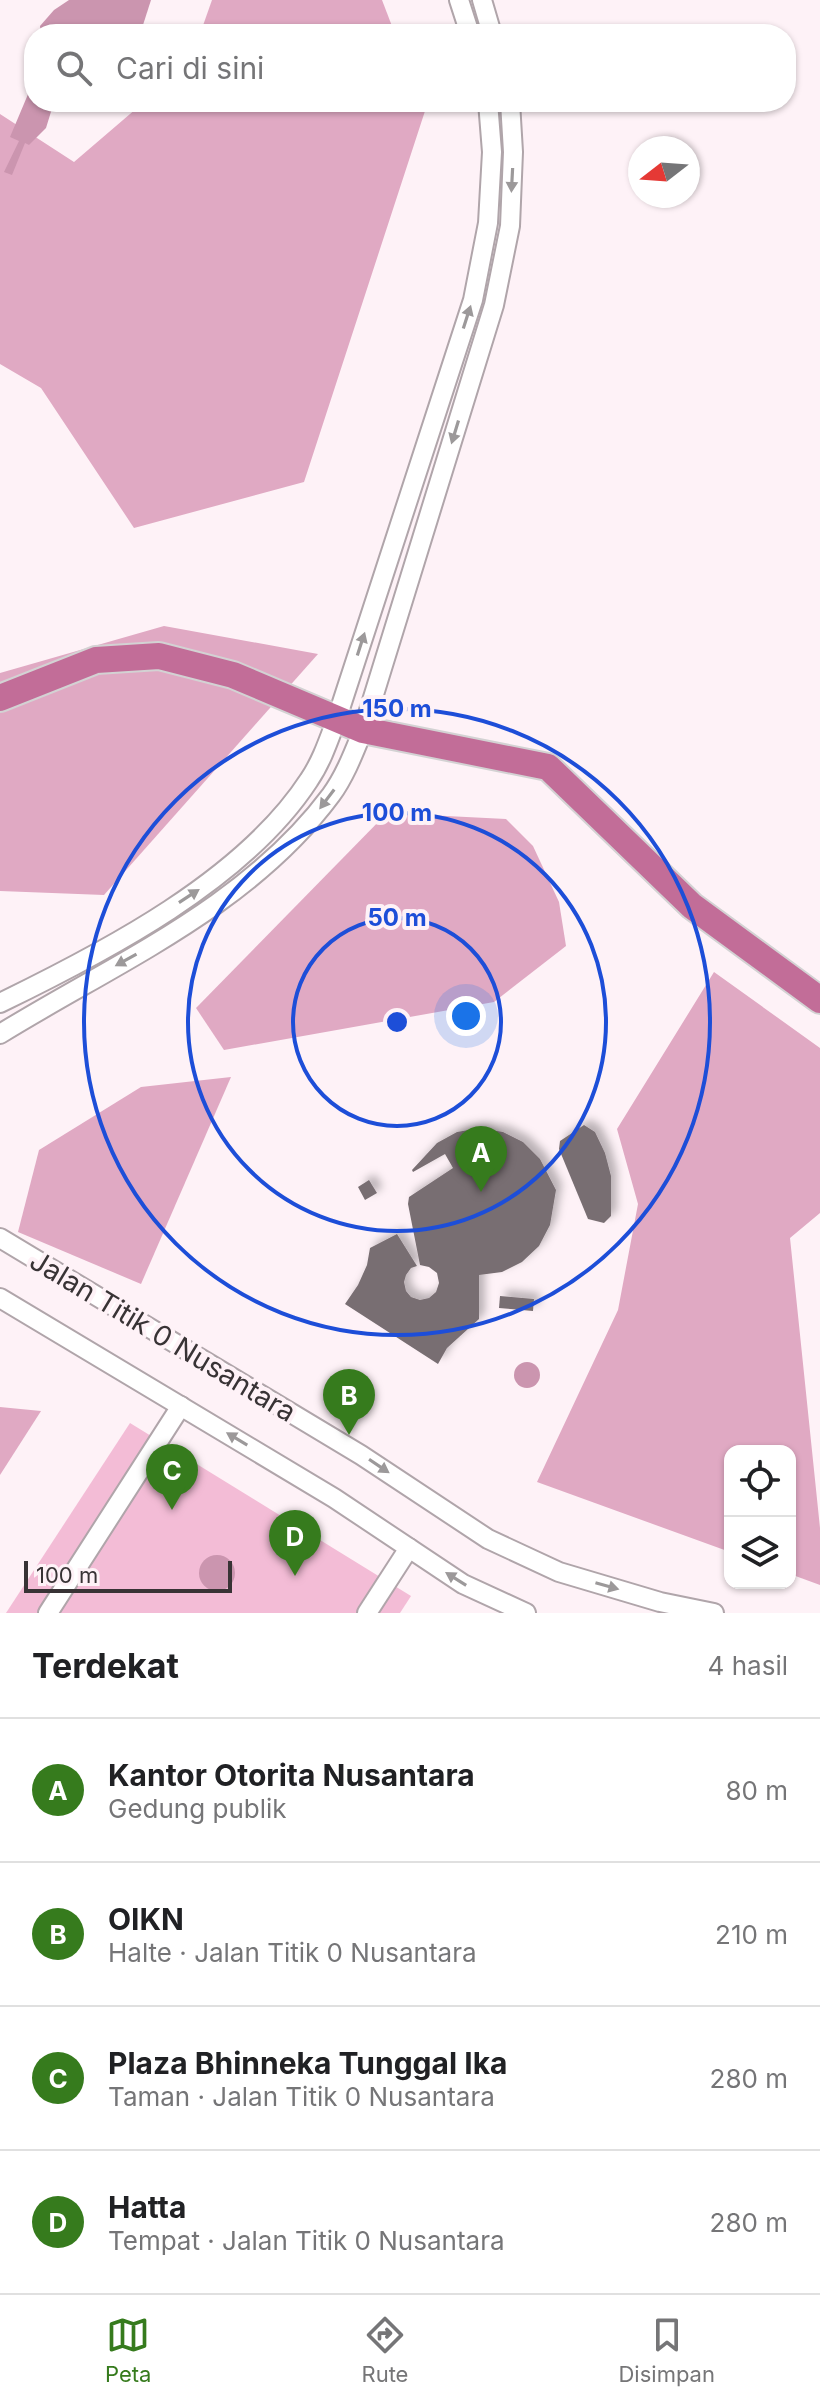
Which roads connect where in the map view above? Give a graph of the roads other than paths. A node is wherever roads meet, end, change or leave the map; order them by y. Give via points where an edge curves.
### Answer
1 (459, 0) edge
2 (482, 0) edge
3 (467, 24) edge
4 (489, 24) edge
5 (489, 112) edge
6 (511, 112) edge
7 (0, 698) edge
8 (337, 718) junction
9 (363, 730) junction
10 (820, 1000) edge
11 (0, 1003) edge
12 (0, 1034) edge
13 (0, 1238) edge
14 (0, 1298) edge
15 (181, 1406) junction
16 (409, 1548) junction
17 (48, 1613) edge
18 (367, 1613) edge
19 (526, 1613) edge
20 (714, 1613) edge

1 - 3 street
2 - 4 street
8 -> 5 street via 473,300 488,223
6 -> 9 street via 510,226 494,305
7 - 8 highway via 96,660 159,656 233,675
8 - 9 highway
11 -> 8 street via 140,928 242,855 311,778
9 - 10 highway via 548,767 692,906
9 -> 12 street via 332,793 261,869 151,947
13 -> 20 street, Jalan Titik 0 Nusantara via 361,1455 488,1539 559,1572
14 - 15 street, Jalan Titik 0 Nusantara
16 -> 15 street, Jalan Titik 0 Nusantara
15 - 17 street
16 - 18 street
19 -> 16 street, Jalan Titik 0 Nusantara via 463,1584

